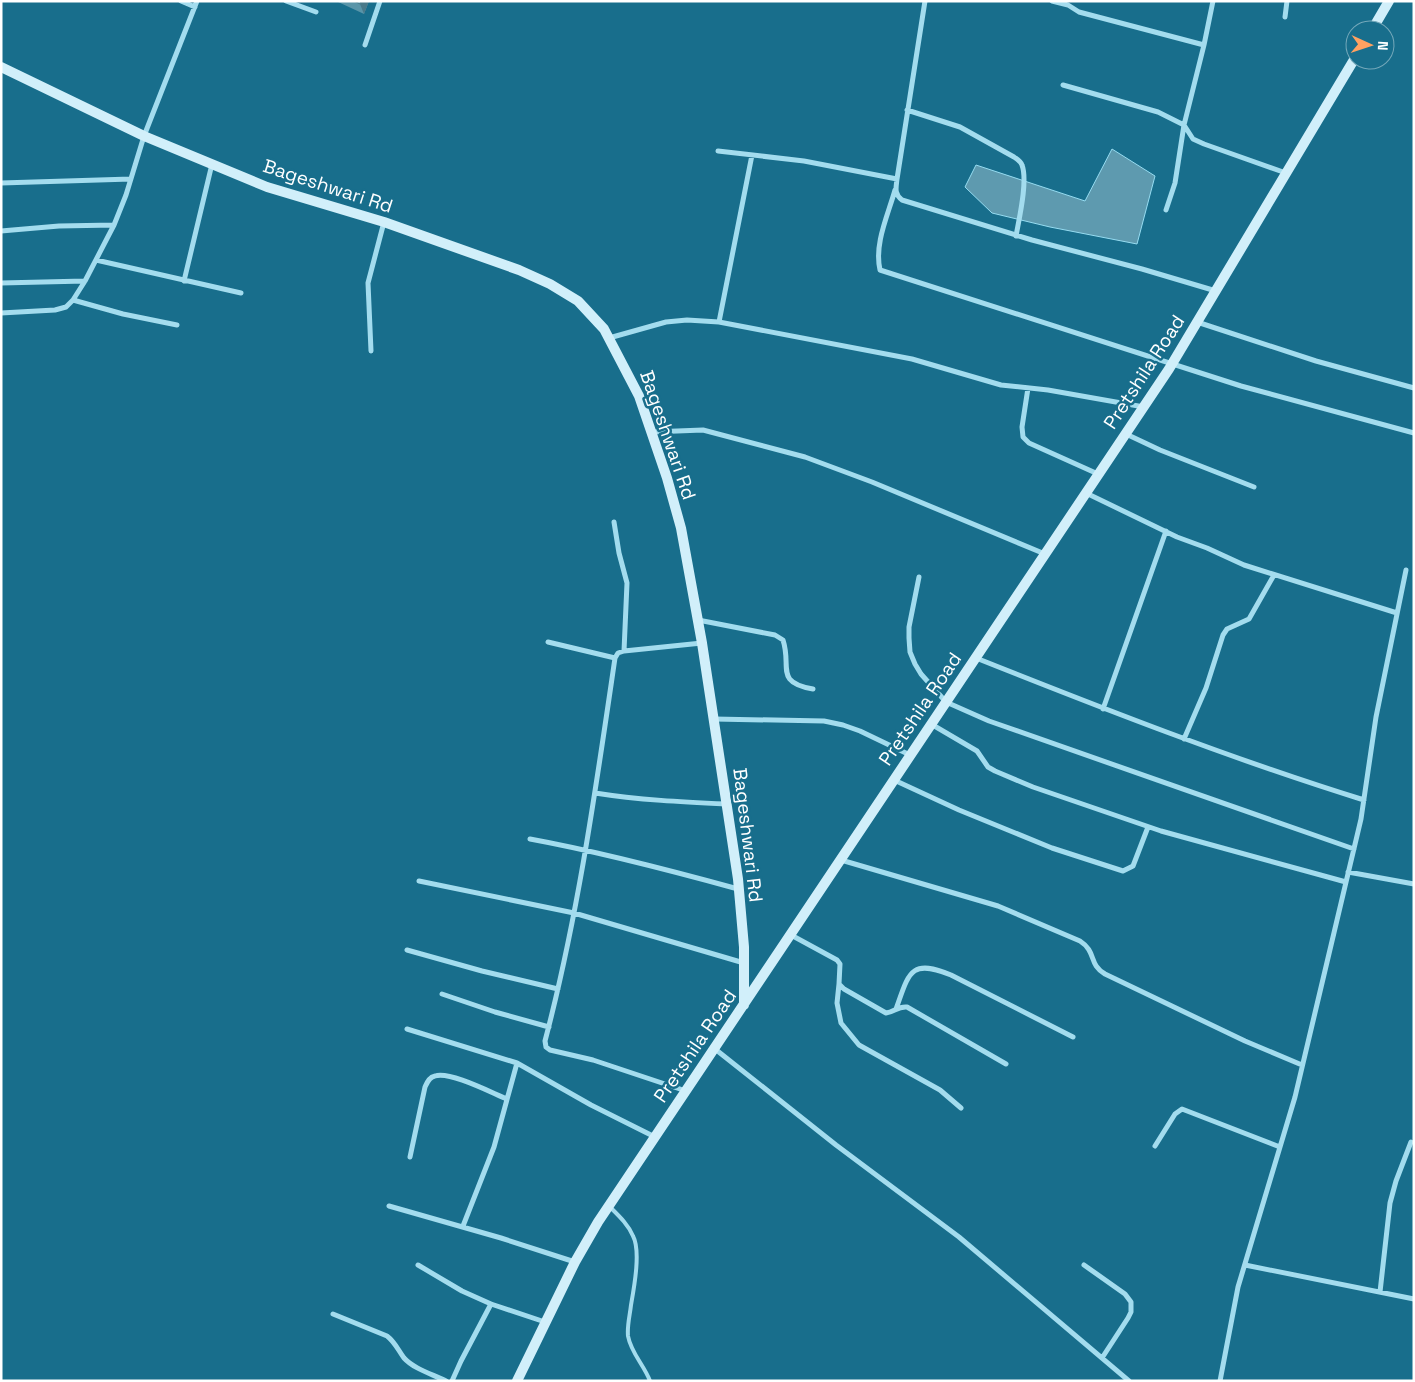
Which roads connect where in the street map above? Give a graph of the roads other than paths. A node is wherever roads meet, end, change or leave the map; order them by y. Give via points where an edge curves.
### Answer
1 (181, 1) edge
2 (286, 1) edge
3 (380, 1) edge
4 (925, 1) edge
5 (1052, 1) edge
6 (1213, 1) edge
7 (1287, 1) edge
8 (1389, 1) edge
9 (196, 4) edge
10 (1073, 4) edge
11 (316, 12) dead end
12 (1285, 17) dead end
13 (1378, 20) edge
14 (365, 45) dead end
15 (1204, 45) junction
16 (1, 67) edge
17 (1348, 70) edge
18 (1063, 85) dead end
19 (907, 110) junction
20 (1184, 125) junction
21 (144, 136) junction
22 (718, 151) dead end
23 (752, 156) junction
24 (212, 164) junction
25 (1286, 172) junction
26 (897, 179) junction
27 (131, 180) junction
28 (1, 183) edge
29 (895, 190) junction
30 (1166, 210) dead end
31 (384, 222) junction
32 (114, 225) junction
33 (1, 231) edge
34 (1016, 236) junction
35 (96, 260) junction
36 (85, 281) junction
37 (184, 281) junction
38 (1, 282) edge
39 (1216, 291) junction
40 (241, 293) dead end
41 (73, 300) junction
42 (1, 313) edge
43 (719, 322) junction
44 (1197, 322) junction
45 (177, 325) dead end
46 (609, 338) junction
47 (371, 351) dead end
48 (1172, 364) junction
49 (1028, 388) junction
50 (1414, 388) edge
51 (1144, 407) junction
52 (651, 432) junction
53 (1414, 433) edge
54 (1125, 434) junction
55 (1099, 474) junction
56 (1254, 486) dead end
57 (1086, 493) junction
58 (614, 522) dead end
59 (1166, 531) junction
60 (1045, 554) junction
61 (1406, 570) dead end
62 (1274, 575) junction
63 (919, 577) dead end
64 (1397, 613) junction
65 (698, 620) junction
66 (548, 642) dead end
67 (702, 642) junction
68 (624, 651) junction
69 (615, 658) junction
70 (976, 658) junction
71 (813, 689) dead end
72 (946, 702) junction
73 (1103, 709) junction
74 (714, 718) junction
75 (931, 724) junction
76 (1184, 739) junction
77 (911, 755) junction
78 (894, 780) junction
79 (594, 793) junction
80 (1364, 800) junction
81 (728, 804) junction
82 (1148, 827) junction
83 (530, 839) dead end
84 (586, 849) junction
85 (1354, 849) junction
86 (841, 860) junction
87 (1348, 872) junction
88 (419, 881) dead end
89 (1346, 882) junction
90 (1414, 884) edge
91 (739, 889) junction
92 (574, 913) junction
93 (791, 935) junction
94 (407, 950) dead end
95 (744, 963) junction
96 (840, 984) junction
97 (558, 989) junction
98 (442, 994) dead end
99 (744, 1005) junction
100 (896, 1009) junction
101 (549, 1027) junction
102 (407, 1029) dead end
103 (1073, 1037) dead end
104 (715, 1048) junction
105 (517, 1063) junction
106 (1006, 1064) dead end
107 (1302, 1065) junction
108 (686, 1091) junction
109 (507, 1100) junction
110 (961, 1108) dead end
111 (656, 1137) junction
112 (1410, 1142) dead end
113 (1155, 1146) dead end
114 (1280, 1147) junction
115 (410, 1156) dead end
116 (389, 1206) dead end
117 (609, 1206) junction
118 (463, 1226) junction
119 (575, 1262) junction
120 (418, 1265) dead end
121 (1084, 1265) dead end
122 (1245, 1265) junction
123 (1380, 1292) junction
124 (1414, 1299) edge
125 (491, 1304) junction
126 (333, 1314) dead end
127 (545, 1322) junction
128 (1102, 1358) junction
129 (446, 1381) edge
130 (452, 1381) edge
131 (517, 1381) edge
132 (650, 1381) edge
133 (1129, 1381) edge
134 (1220, 1381) edge

1 - 9 street
2 - 11 street
3 - 14 street
4 - 19 street
5 - 10 street
6 - 15 street
7 - 12 street
8 - 13 street
9 - 21 street
10 - 15 street via 1079,12
15 - 20 street
16 - 21 street, Bageshwari Rd
17 - 25 street, Pretshila Road
18 - 20 street via 1158,112
19 - 26 street
19 - 34 street via 967,130 1022,164 1022,198
20 - 25 street via 1193,139
20 - 30 street via 1175,183
21 - 24 street, Bageshwari Rd
21 - 27 street
22 - 23 street
23 - 26 street via 804,161
23 - 43 street
24 - 31 street, Bageshwari Rd via 267,187
24 - 37 street
25 - 39 street, Pretshila Road
26 - 29 street
27 - 28 street
27 - 32 street
29 - 34 street via 902,200
29 - 48 street via 881,238 880,270
31 - 46 street, Bageshwari Rd via 550,284 578,302
31 - 47 street via 368,283
32 - 33 street
32 - 35 street
34 - 39 street
35 - 36 street
35 - 37 street
36 - 38 street
36 - 41 street
37 - 40 street
39 - 44 street, Pretshila Road
41 - 42 street via 66,307 55,310
41 - 45 street
43 - 46 street via 666,322
43 - 49 street via 912,359 1001,385
44 - 48 street, Pretshila Road
44 - 50 street via 1316,361
46 - 52 street, Bageshwari Rd via 639,396
48 - 51 street, Pretshila Road
48 - 53 street
49 - 51 street
49 - 55 street via 1023,437 1029,443
51 - 54 street, Pretshila Road
52 - 60 street via 703,430 805,457
52 - 65 street, Bageshwari Rd via 668,478 681,528
54 - 55 street, Pretshila Road
54 - 56 street
55 - 57 street, Pretshila Road
57 - 59 street
57 - 60 street, Pretshila Road
58 - 68 street via 627,583
59 - 62 street
59 - 73 street
60 - 70 street, Pretshila Road
61 - 64 street
62 - 64 street
62 - 76 street via 1249,619 1227,629 1223,635 1206,688
63 - 72 street via 909,627 910,652 921,674
64 - 80 street via 1385,664
65 - 67 street, Bageshwari Rd
65 - 71 street via 775,635 783,640 791,682
66 - 69 street
67 - 68 street
67 - 74 street, Bageshwari Rd
68 - 69 street
69 - 79 street
70 - 72 street, Pretshila Road
70 - 73 street
72 - 75 street, Pretshila Road
72 - 85 street via 1007,727
73 - 76 street
74 - 77 street via 824,721 843,725
74 - 81 street, Bageshwari Rd
75 - 77 street, Pretshila Road
75 - 82 street via 977,751 988,767 995,771
76 - 80 street
77 - 78 street, Pretshila Road
78 - 82 street via 1052,848 1123,871 1133,866
78 - 86 street, Pretshila Road
79 - 81 street
79 - 84 street
80 - 85 street
81 - 91 street, Bageshwari Rd
82 - 89 street
83 - 84 street
84 - 91 street
84 - 92 street
85 - 87 street
86 - 93 street, Pretshila Road
86 - 107 street via 998,906 1080,942 1089,947 1098,970 1105,974
87 - 89 street
87 - 90 street
88 - 92 street
89 - 107 street
91 - 95 street, Bageshwari Rd
92 - 95 street
92 - 97 street
93 - 96 street via 837,960
93 - 99 street, Pretshila Road
94 - 97 street
95 - 99 street, Bageshwari Rd
96 - 100 street via 881,1011 890,1013
96 - 110 street via 837,1003 841,1023 859,1045 940,1090
97 - 101 street
98 - 101 street
99 - 104 street, Pretshila Road
100 - 103 street via 909,977 914,970 926,967 951,976
100 - 106 street via 913,1010
101 - 108 street via 545,1041 550,1050 593,1060
102 - 105 street
104 - 108 street, Pretshila Road
104 - 128 street via 836,1145 959,1237
105 - 109 street
105 - 111 street
107 - 114 street
108 - 111 street, Pretshila Road
109 - 115 street via 450,1077 429,1079 424,1087
109 - 118 street via 494,1147
111 - 117 street, Pretshila Road
112 - 123 street via 1390,1203
113 - 114 street via 1182,1109
114 - 122 street
116 - 118 street
117 - 119 street, Pretshila Road
117 - 132 lane via 628,1226 634,1238 635,1280 628,1337
118 - 119 street
119 - 127 street, Pretshila Road
120 - 125 street
121 - 128 street via 1125,1294 1131,1302 1128,1318
122 - 123 street
122 - 134 street
123 - 124 street
125 - 127 street
125 - 130 street
126 - 129 street via 387,1336 414,1366
127 - 131 street, Pretshila Road
128 - 133 street

